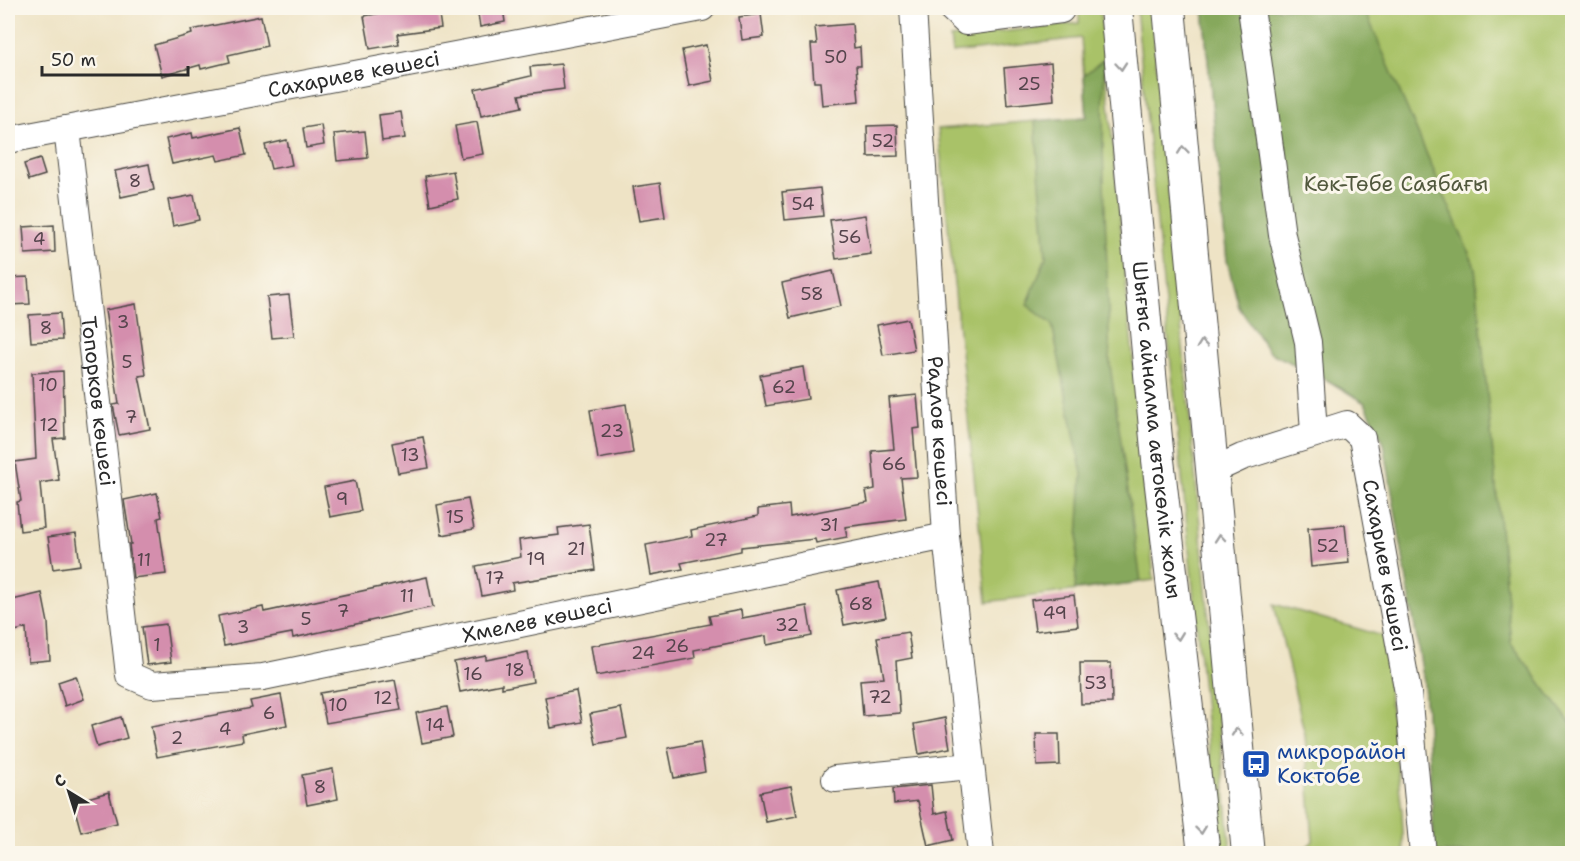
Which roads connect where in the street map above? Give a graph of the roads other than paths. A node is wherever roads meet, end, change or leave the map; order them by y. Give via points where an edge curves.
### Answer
1 (702, 8) edge
2 (951, 8) edge
3 (1061, 8) edge
4 (1116, 8) edge
5 (1169, 8) edge
6 (1251, 8) edge
7 (920, 9) edge
8 (597, 17) edge
9 (67, 129) junction
10 (8, 140) edge
11 (1314, 433) junction
12 (1214, 470) junction
13 (946, 536) junction
14 (129, 675) joint
15 (971, 766) junction
16 (835, 779) dead end
17 (981, 854) edge
18 (1204, 854) edge
19 (1248, 854) edge
20 (1423, 854) edge

1 - 8 street, Сахариев көшесі
2 - 3 street via 966,22
4 -> 18 main road, Шығыс айналма автокөлік жолы via 1158,460
12 -> 5 main road
6 - 11 street via 1282,235 1308,342
7 - 13 street, Радлов көшесі
8 - 9 street, Сахариев көшесі
9 - 10 street, Сахариев көшесі
9 - 14 street, Топорков көшесі
11 - 12 street, Сахариев көшесі
11 - 20 street, Сахариев көшесі via 1347,424 1362,438 1408,693
19 -> 12 main road
13 - 14 street, Хмелев көшесі via 263,677 152,685
13 - 15 street, Радлов көшесі
15 - 16 street
15 - 17 street, Радлов көшесі

